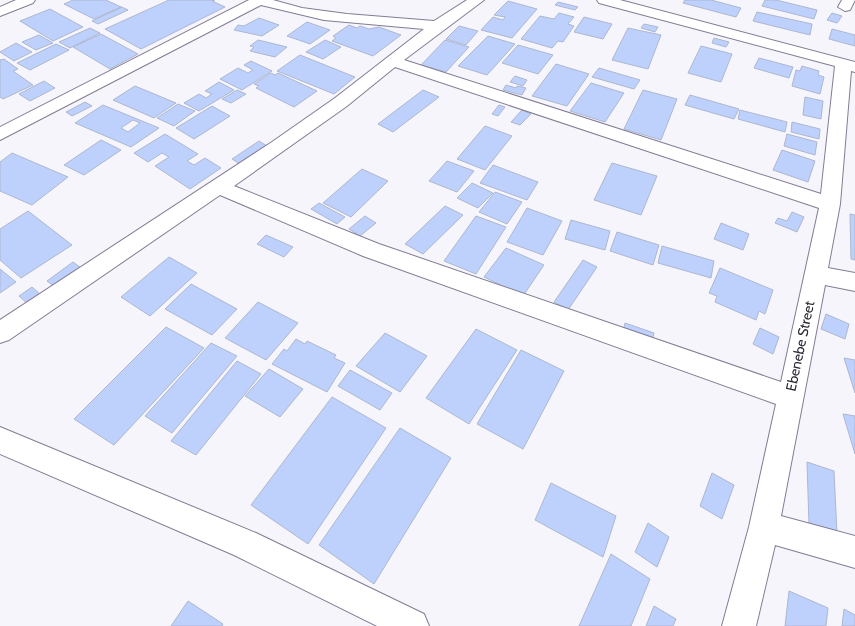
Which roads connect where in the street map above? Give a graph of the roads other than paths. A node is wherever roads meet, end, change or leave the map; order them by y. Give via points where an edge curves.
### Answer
1 (28, 0) edge
2 (260, 0) edge
3 (477, 0) edge
4 (604, 0) edge
5 (0, 12) edge
6 (437, 26) junction
7 (392, 61) junction
8 (849, 65) edge
9 (0, 134) edge
10 (218, 187) junction
11 (830, 204) junction
12 (816, 275) junction
13 (855, 282) edge
14 (0, 333) edge
15 (790, 397) junction
16 (0, 440) edge
17 (764, 527) junction
18 (855, 552) edge
19 (412, 626) edge
20 (738, 626) edge

1 - 5 street
2 - 6 street via 310,13
2 - 9 street
3 - 6 street
4 - 8 street
6 - 7 street
7 - 10 street via 341,102
7 - 11 street
8 - 11 street, Ebenebe Street
10 - 14 street
10 - 15 street via 371,250
11 - 12 street, Ebenebe Street
12 - 13 street
12 - 15 street, Ebenebe Street
15 - 17 street, Ebenebe Street
16 - 19 street via 245,544
17 - 18 street
17 - 20 street, Ebenebe Street

